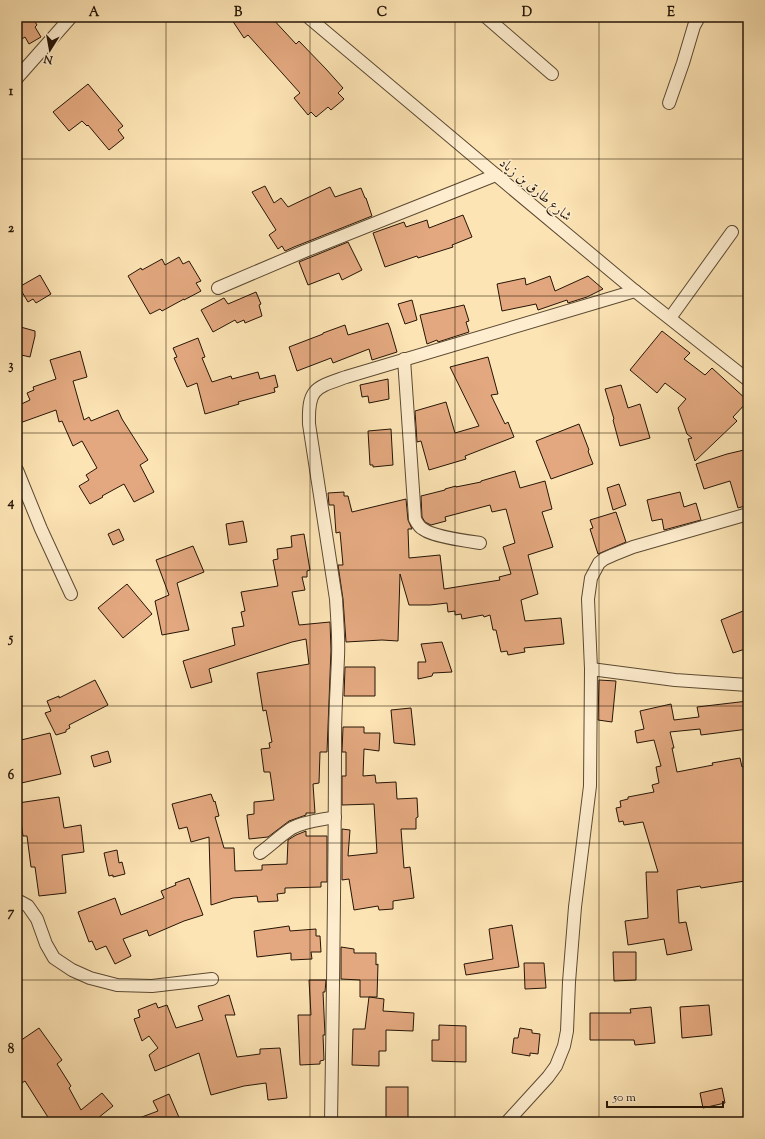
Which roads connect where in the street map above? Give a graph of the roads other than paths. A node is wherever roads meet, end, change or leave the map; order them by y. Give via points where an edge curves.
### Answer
1 (71, 17) edge
2 (308, 17) edge
3 (486, 17) edge
4 (699, 17) edge
5 (552, 74) dead end
6 (17, 78) edge
7 (669, 103) dead end
8 (496, 175) junction
9 (732, 232) dead end
10 (218, 288) dead end
11 (636, 290) junction
12 (670, 318) junction
13 (404, 359) junction
14 (748, 380) edge
15 (17, 470) edge
16 (748, 514) edge
17 (480, 543) dead end
18 (71, 594) dead end
19 (591, 669) junction
20 (748, 685) edge
21 (335, 817) junction
22 (260, 853) dead end
23 (17, 900) edge
24 (212, 979) dead end
25 (331, 1122) edge
26 (507, 1122) edge

1 - 6 street
2 - 8 street, شارع طارق بن زياد
3 - 5 street
4 - 7 street
8 - 10 street
8 - 11 street, شارع طارق بن زياد
9 - 12 street
11 - 12 street, شارع طارق بن زياد
11 - 13 street
12 - 14 street, شارع طارق بن زياد
13 - 17 street via 415,520 419,527 428,532
13 - 21 street via 321,386 310,398 308,408 338,627
15 - 18 street
16 - 19 street via 633,547 599,563 591,578 588,599
19 - 20 street via 674,680
19 - 26 street via 590,786 576,907 566,1038 552,1072
21 - 22 street via 292,828
21 - 25 street
23 - 24 street via 28,906 37,919 54,958 90,978 117,985 152,986

